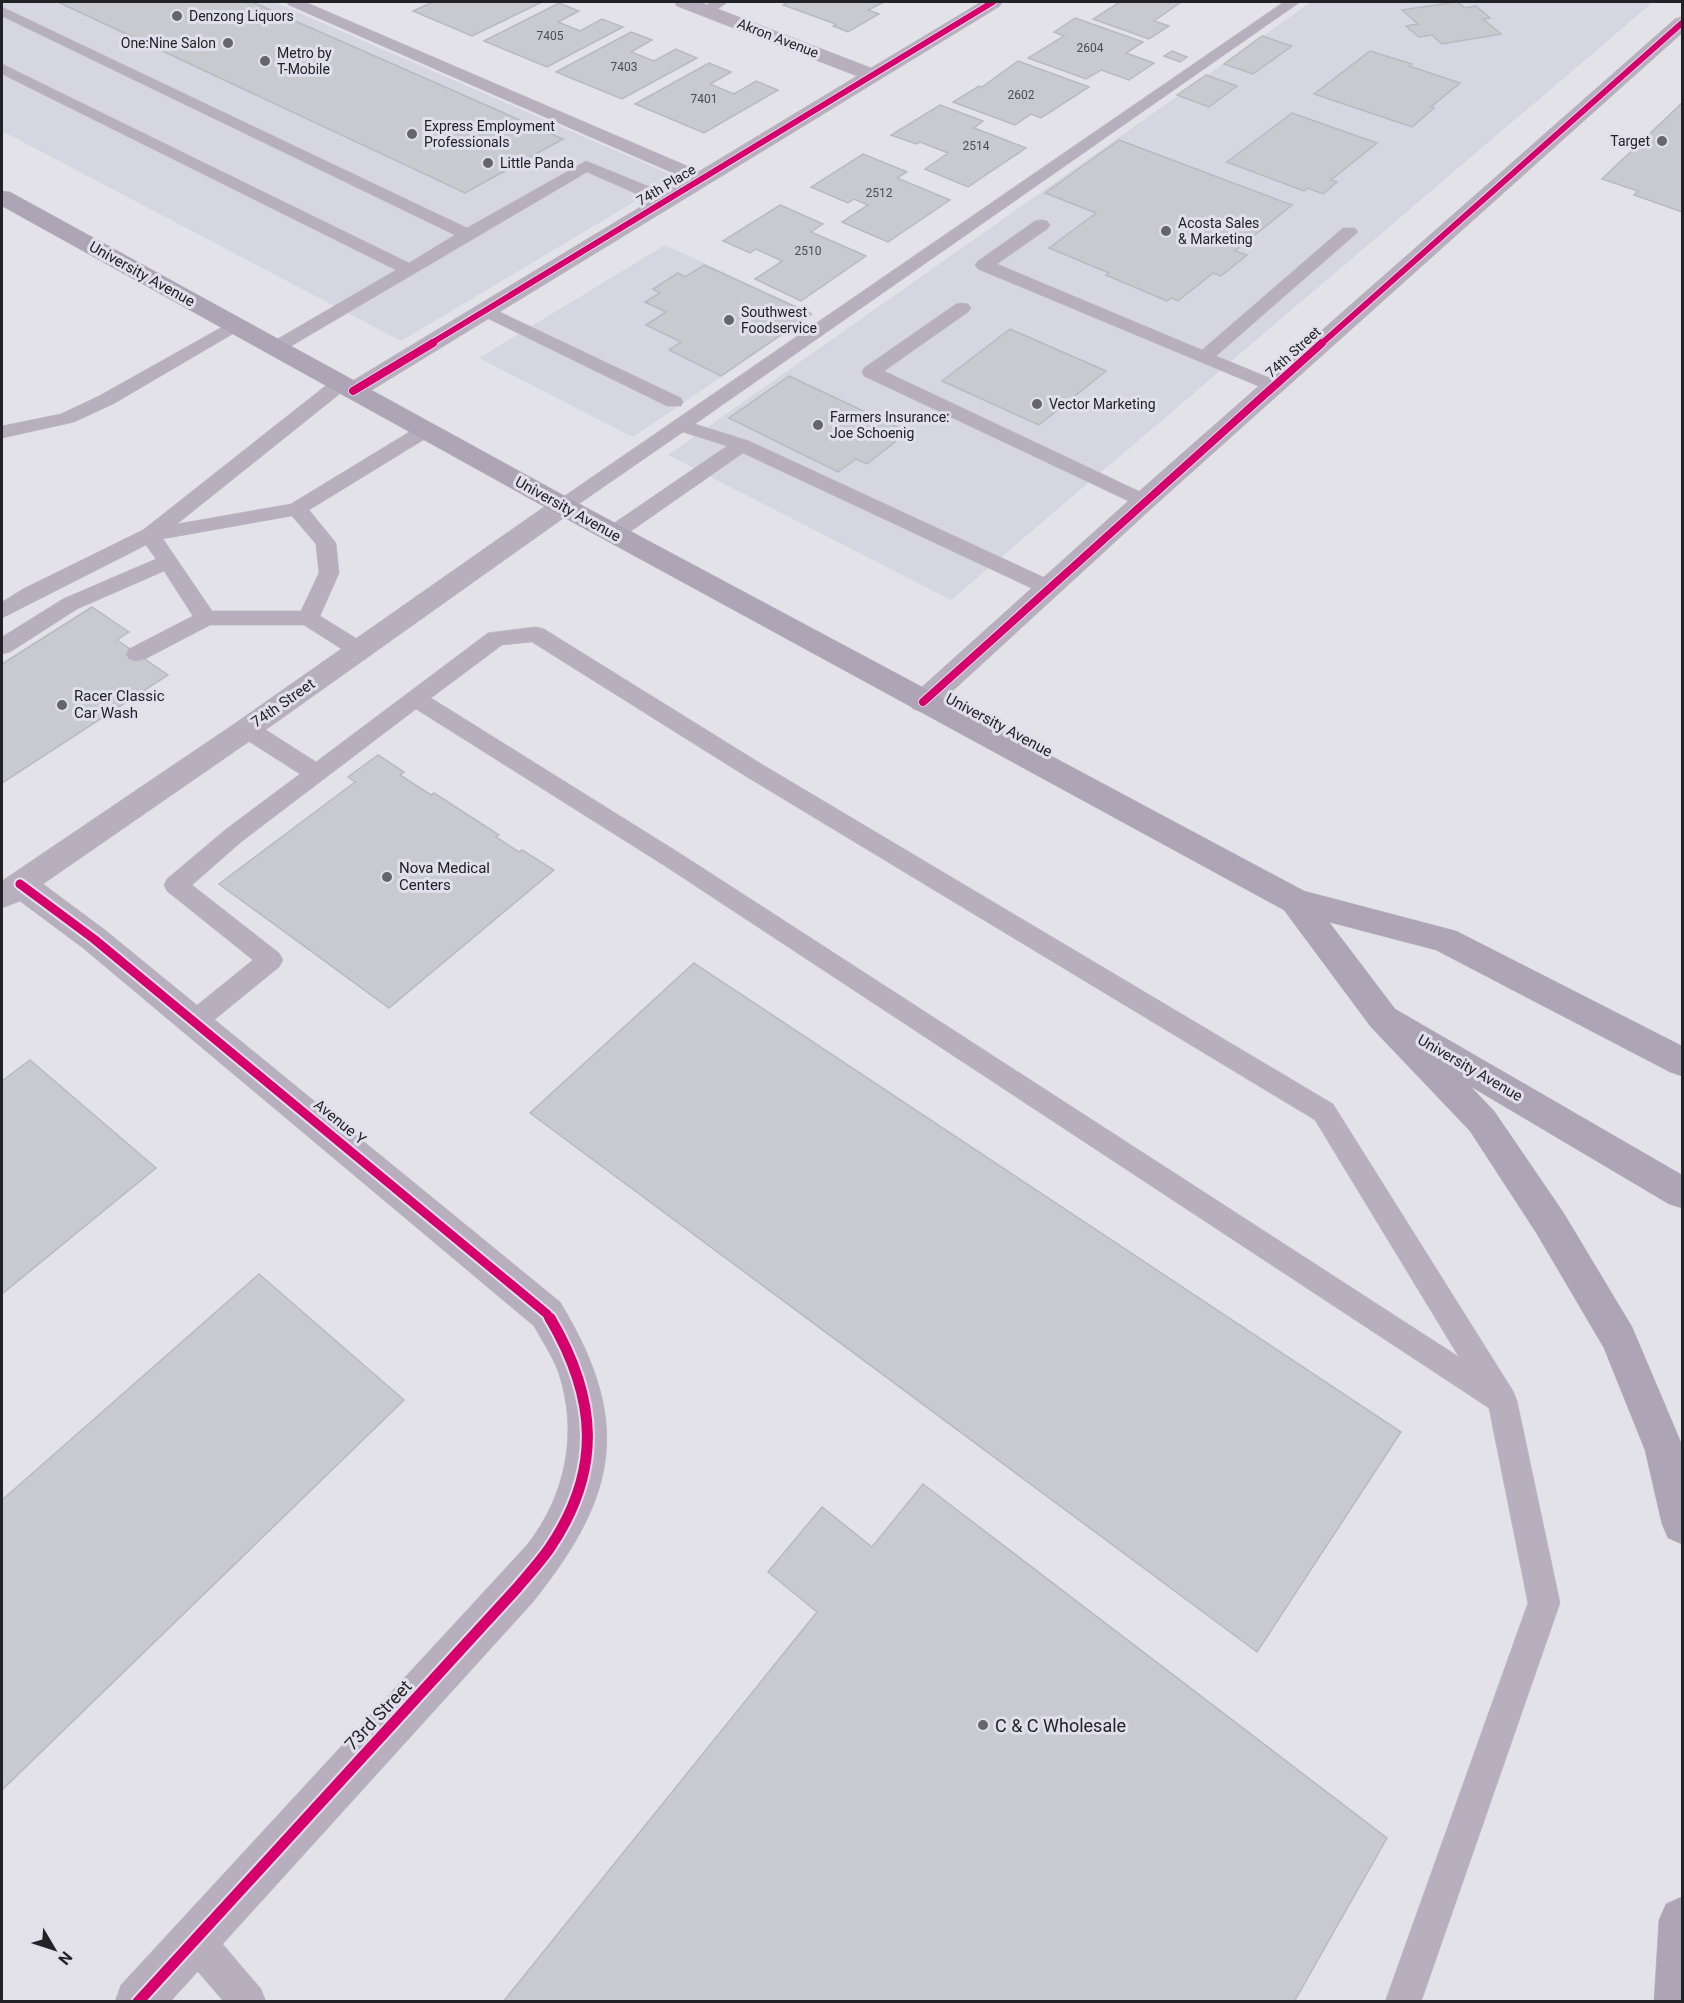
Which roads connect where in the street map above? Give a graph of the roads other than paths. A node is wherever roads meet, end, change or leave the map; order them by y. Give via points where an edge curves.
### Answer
1 (294, 2) edge
2 (684, 2) edge
3 (993, 2) edge
4 (1293, 2) edge
5 (714, 6) edge
6 (2, 11) edge
7 (26, 22) junction
8 (1683, 23) edge
9 (9, 29) dead end
10 (2, 68) edge
11 (872, 75) junction
12 (702, 178) junction
13 (2, 197) edge
14 (666, 200) junction
15 (1041, 225) dead end
16 (1349, 232) dead end
17 (468, 235) junction
18 (410, 270) junction
19 (962, 308) dead end
20 (485, 310) junction
21 (235, 325) junction
22 (275, 348) junction
23 (1204, 357) junction
24 (347, 387) junction
25 (1275, 387) junction
26 (674, 402) dead end
27 (680, 425) junction
28 (426, 430) junction
29 (2, 432) edge
30 (742, 445) junction
31 (1144, 501) junction
32 (563, 506) junction
33 (297, 509) junction
34 (614, 533) junction
35 (150, 535) junction
36 (167, 562) junction
37 (1049, 588) junction
38 (2, 611) edge
39 (206, 618) junction
40 (308, 618) junction
41 (2, 647) edge
42 (359, 650) junction
43 (137, 654) dead end
44 (415, 698) junction
45 (923, 702) junction
46 (247, 729) junction
47 (316, 772) junction
48 (11, 891) edge
49 (1295, 901) junction
50 (1383, 1018) junction
51 (194, 1022) junction
52 (1645, 1042) junction
53 (1683, 1054) edge
54 (1683, 1062) edge
55 (1683, 1193) edge
56 (1502, 1401) junction
57 (589, 1422) joint
58 (1683, 1524) edge
59 (1683, 1920) edge
60 (195, 1940) junction
61 (138, 2001) edge
62 (248, 2001) edge
63 (1403, 2001) edge
64 (1678, 2001) edge

1 - 12 lane
2 - 5 street, Akron Avenue
3 - 11 street, 74th Place
4 - 27 lane
5 - 11 street, Akron Avenue
6 - 7 lane
7 - 9 lane
7 - 17 lane
8 - 25 street, 74th Street
10 - 18 lane
11 - 12 street, 74th Place
12 - 14 street, 74th Place
13 - 21 main road, University Avenue
14 - 17 lane via 586,166
14 - 20 street, 74th Place
15 - 23 lane via 984,265
16 - 23 lane
17 - 18 lane
18 - 22 lane
19 - 31 lane via 871,372
20 - 24 street, 74th Place
20 - 26 lane
21 - 22 main road, University Avenue
21 - 29 lane via 106,400 67,418
22 - 24 main road, University Avenue
23 - 25 lane
24 - 28 main road, University Avenue
24 - 35 lane
25 - 31 street, 74th Street
27 - 30 lane
27 - 32 lane
28 - 32 main road, University Avenue
28 - 33 lane
30 - 34 lane
30 - 37 lane
31 - 37 street, 74th Street
32 - 34 main road, University Avenue
32 - 42 street, 74th Street
33 - 35 lane
33 - 40 lane via 326,543 329,573
34 - 45 main road, University Avenue
35 - 36 lane
35 - 38 lane
36 - 39 lane
36 - 41 lane via 70,604
37 - 45 street, 74th Street
39 - 40 lane
39 - 43 lane
40 - 42 lane
42 - 46 street, 74th Street
44 - 47 lane
44 - 56 lane via 683,866
44 - 56 lane via 496,638 537,634 755,771 1324,1112
45 - 49 main road, University Avenue
46 - 47 lane
46 - 48 street, 74th Street
47 - 51 lane via 176,885 270,960
48 - 51 street, Avenue Y via 94,939
49 - 50 main road, University Avenue
49 - 52 main road, University Avenue via 1445,939
50 - 55 main road, University Avenue
50 - 58 main road via 1482,1121 1550,1222 1620,1339 1665,1450
51 - 57 street, Avenue Y via 547,1314 579,1372
52 - 53 main road
52 - 54 main road, University Avenue
56 - 63 lane via 1544,1604
57 - 60 street, 73rd Street via 586,1462 575,1500 553,1542 517,1588
59 - 64 main road
60 - 61 street, 73rd Street
60 - 62 lane

